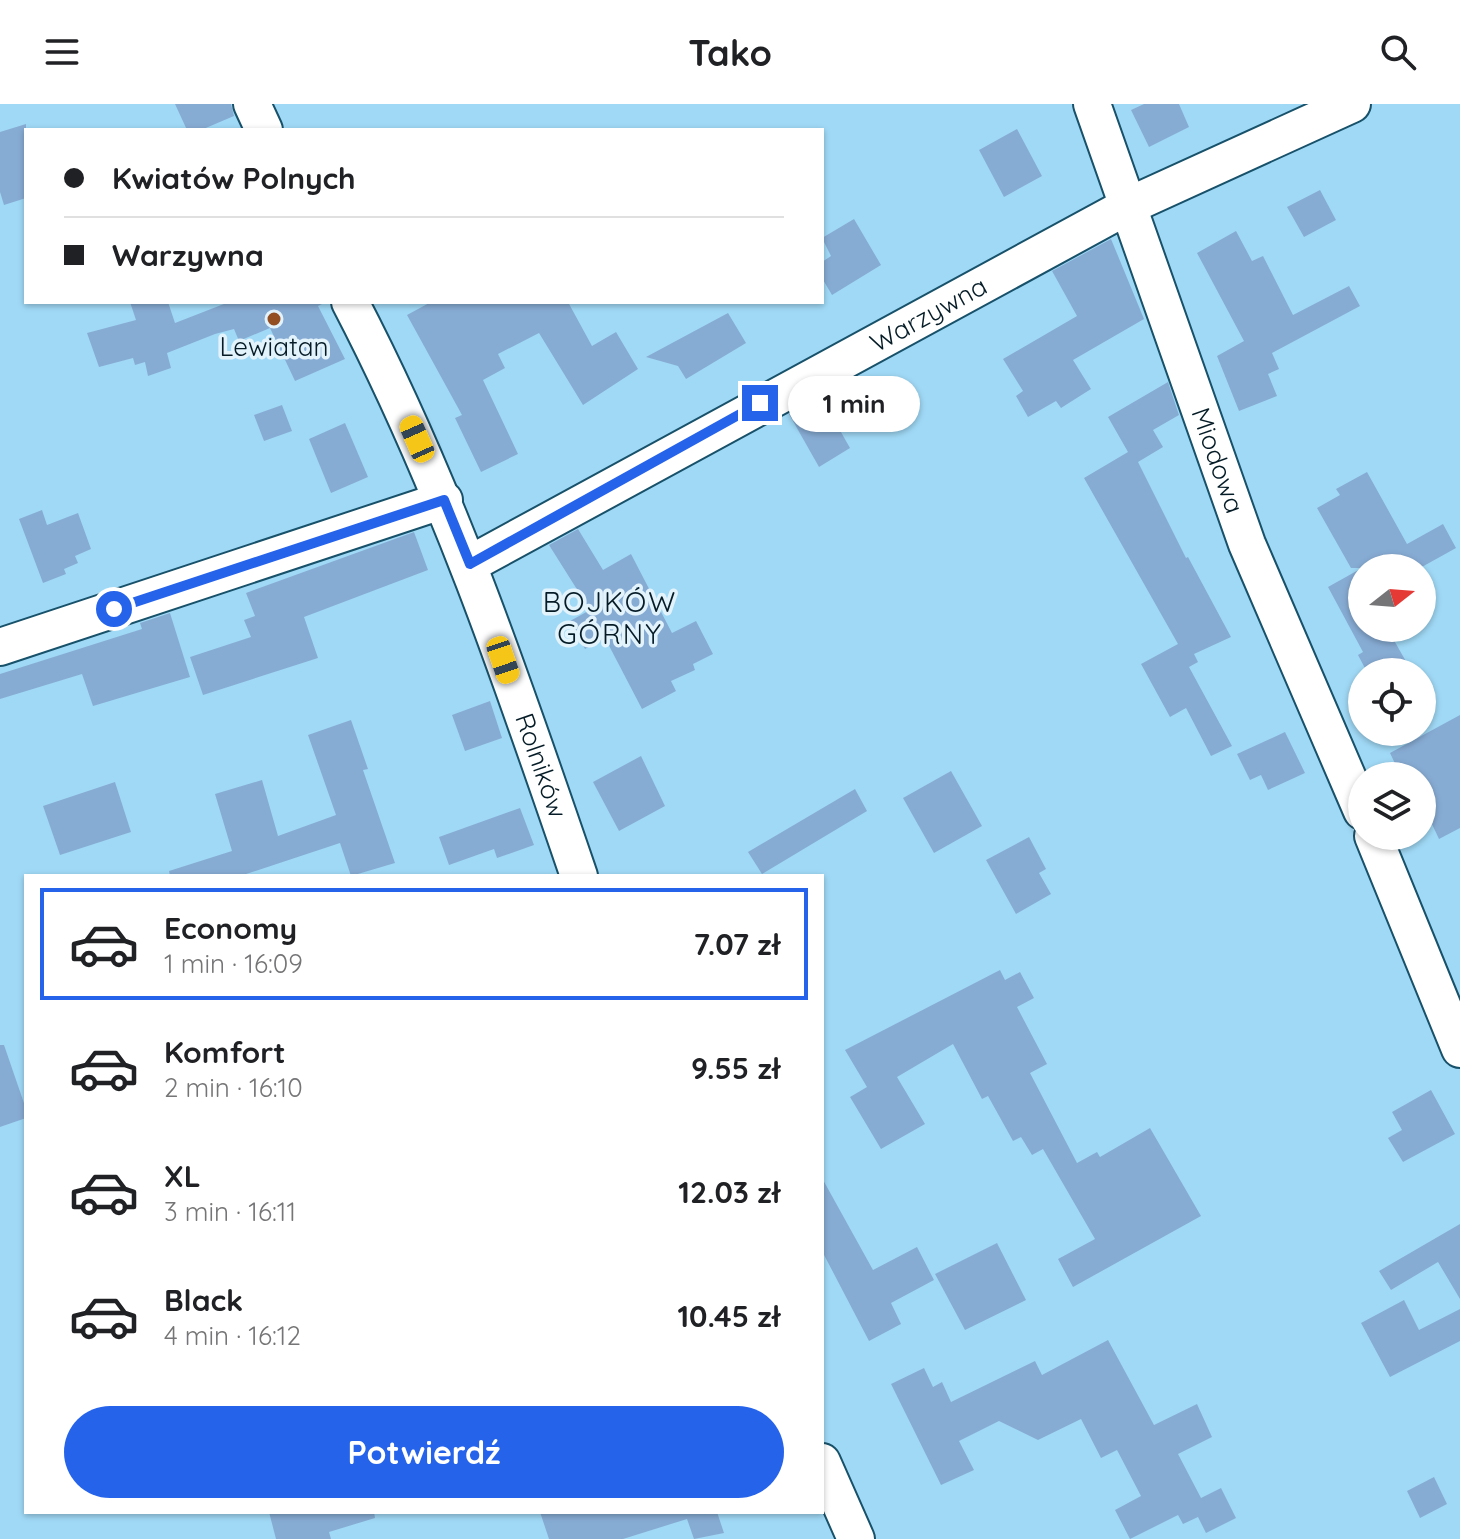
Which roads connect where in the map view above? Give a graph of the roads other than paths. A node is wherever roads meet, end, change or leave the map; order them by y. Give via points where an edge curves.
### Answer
1 (252, 104) edge
2 (1092, 104) edge
3 (1352, 104) edge
4 (263, 128) edge
5 (1126, 207) junction
6 (351, 304) edge
7 (444, 500) junction
8 (470, 564) junction
9 (0, 647) edge
10 (1348, 778) edge
11 (1379, 850) edge
12 (578, 874) edge
13 (1460, 1049) edge
14 (824, 1467) edge
15 (856, 1539) edge

1 - 4 street
2 - 5 street, Miodowa
3 - 5 street, Warzywna
5 - 8 street, Warzywna
5 - 10 street, Miodowa via 1247,544
6 - 7 street, Rolników
7 - 8 street, Rolników
7 - 9 street
8 - 12 street, Rolników
11 - 13 street
14 - 15 street

